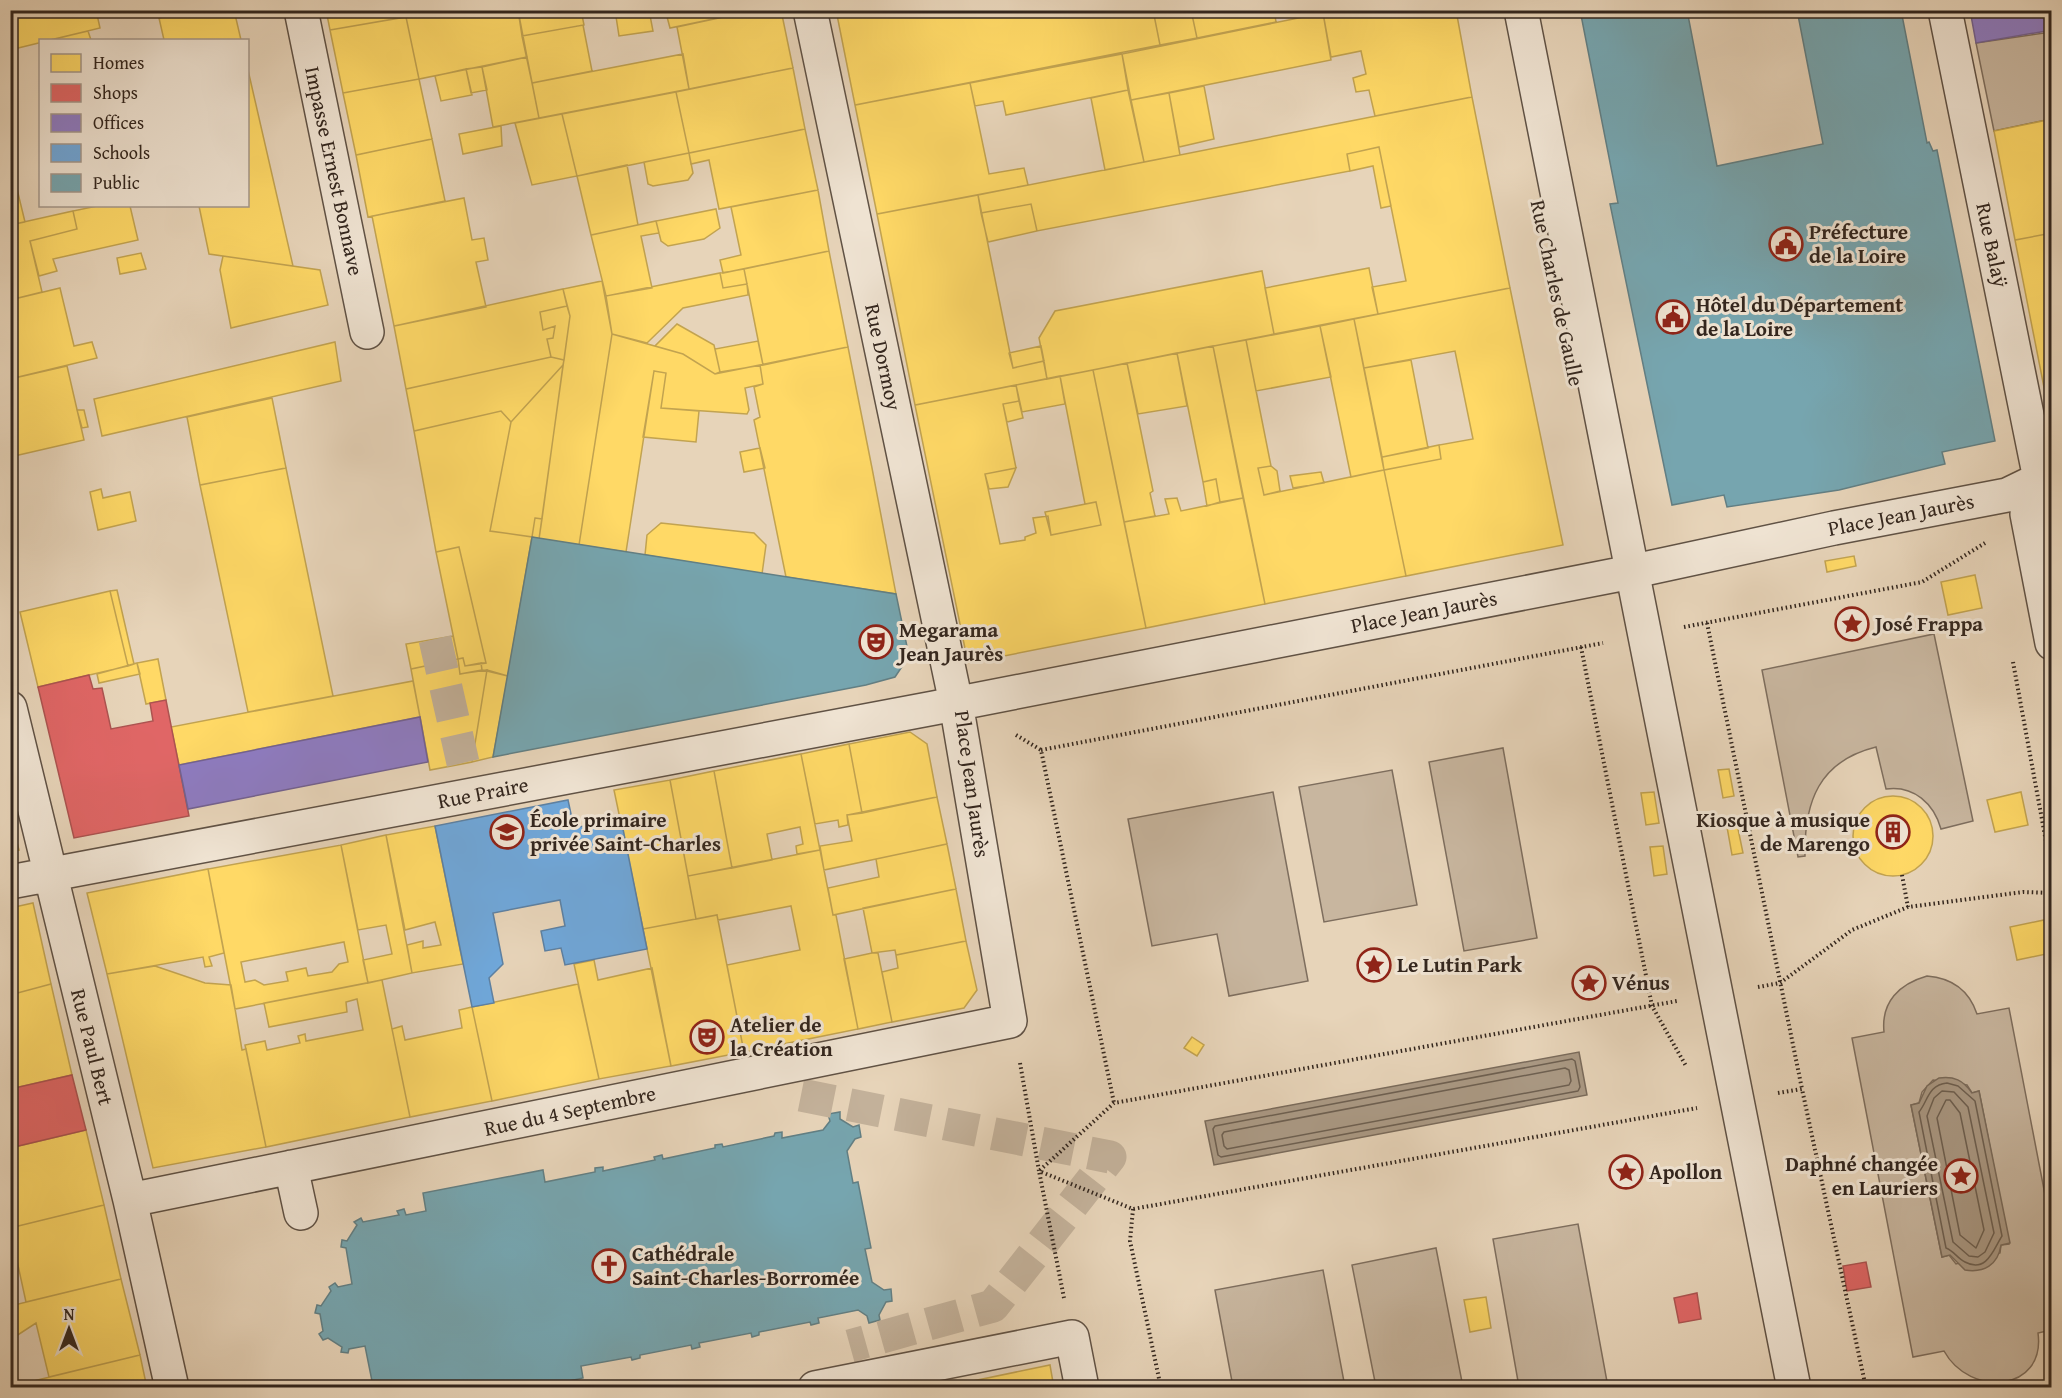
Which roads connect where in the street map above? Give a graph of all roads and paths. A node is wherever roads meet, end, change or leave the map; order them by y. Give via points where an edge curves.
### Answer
1 (301, 10) edge
2 (810, 10) edge
3 (1499, 10) edge
4 (1521, 10) edge
5 (1540, 10) edge
6 (1945, 10) edge
7 (367, 332) dead end
8 (2046, 477) edge
9 (1990, 540) dead end
10 (1634, 571) junction
11 (1707, 623) junction
12 (1656, 633) junction
13 (2052, 643) edge
14 (1581, 647) junction
15 (2011, 656) dead end
16 (956, 703) junction
17 (10, 708) edge
18 (1041, 750) junction
19 (2052, 874) edge
20 (50, 875) junction
21 (1902, 875) dead end
22 (10, 882) edge
23 (2052, 893) edge
24 (1908, 907) junction
25 (1780, 983) junction
26 (1727, 993) junction
27 (1652, 1006) junction
28 (1010, 1021) junction
29 (1692, 1076) dead end
30 (1802, 1089) junction
31 (1747, 1098) junction
32 (1114, 1103) junction
33 (291, 1167) junction
34 (1039, 1170) junction
35 (130, 1200) junction
36 (1133, 1209) junction
37 (302, 1213) dead end
38 (1072, 1337) junction
39 (172, 1388) edge
40 (815, 1388) edge
41 (1082, 1388) edge
42 (1161, 1388) edge
43 (1794, 1388) edge
44 (1813, 1388) edge
45 (1866, 1388) edge

1 - 7 street, Impasse Ernest Bonnave
2 - 16 street, Rue Dormoy
3 - 10 street, Rue Charles de Gaulle
4 - 10 street
5 - 10 street
6 - 8 street, Rue Balaÿ
8 - 10 street, Place Jean Jaurès via 2007,495
8 - 13 street via 2027,514
9 - 11 path via 1922,582
10 - 12 street
10 - 16 street, Place Jean Jaurès
11 - 12 path
11 - 25 path
12 - 14 path
12 - 26 street
14 - 18 path
14 - 27 path
15 - 19 path
16 - 18 path
16 - 20 street, Rue Praire
16 - 28 street, Place Jean Jaurès
17 - 20 street, Rue Paul Bert
18 - 32 path
20 - 22 street, Rue Praire
20 - 35 street, Rue Paul Bert
21 - 24 path
23 - 24 path via 2023,892
24 - 25 path via 1852,930
25 - 26 path
25 - 30 path
26 - 27 path
26 - 31 street
27 - 29 path
27 - 32 path
28 - 33 street, Rue du 4 Septembre
28 - 34 path
30 - 31 path
30 - 45 path
31 - 36 path
31 - 43 street
31 - 44 street
32 - 34 path
33 - 35 street, Rue du 4 Septembre
33 - 37 street
34 - 36 path
34 - 38 path
35 - 39 street, Rue Paul Bert
36 - 42 path via 1130,1241
38 - 40 street
38 - 41 street

